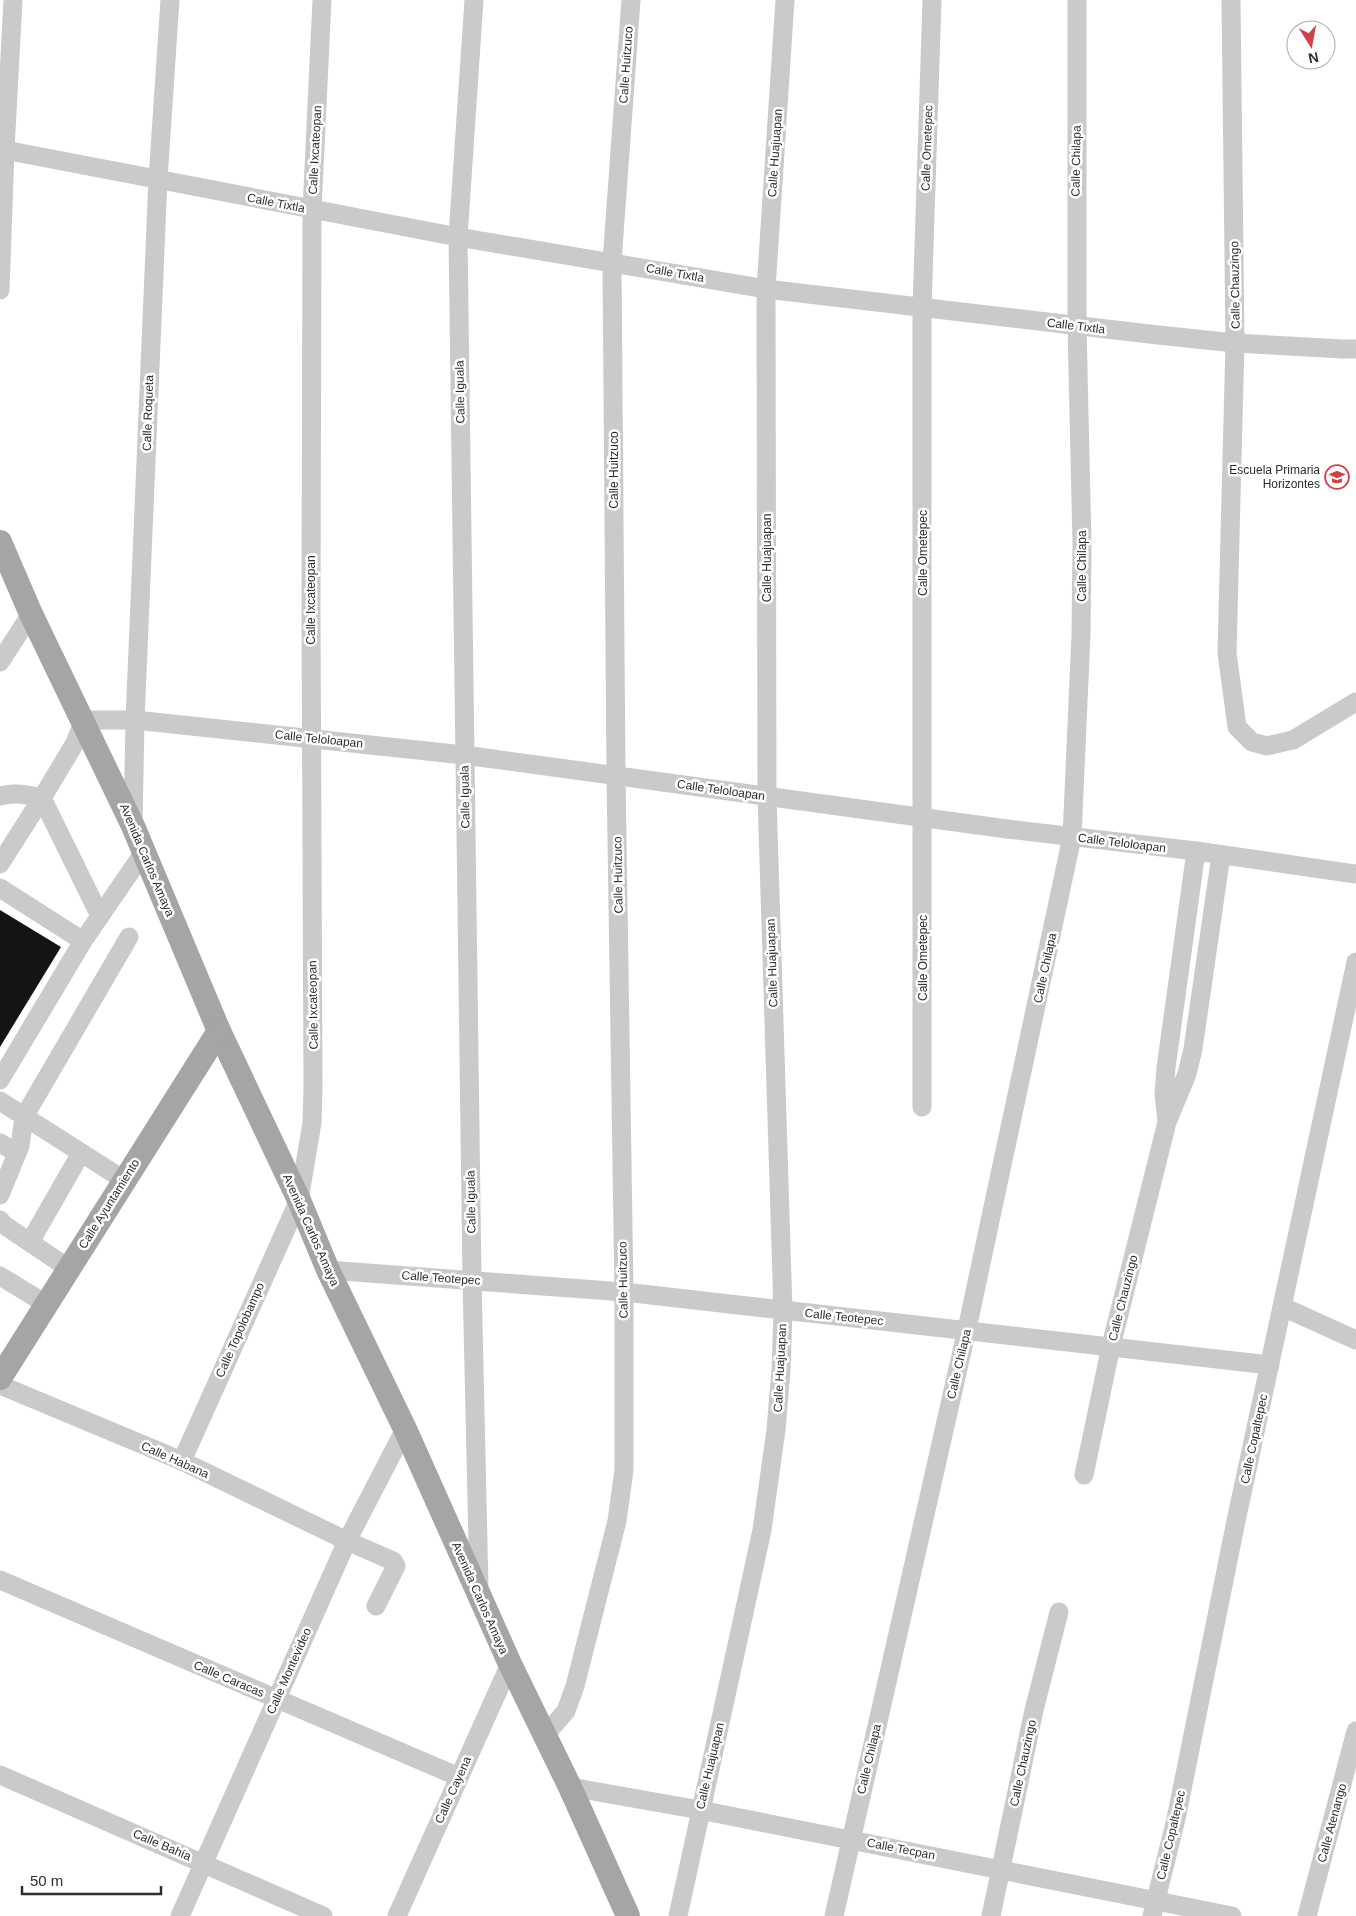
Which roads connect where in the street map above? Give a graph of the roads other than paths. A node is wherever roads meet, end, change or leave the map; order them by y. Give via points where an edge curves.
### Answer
1 (13, 0) edge
2 (170, 0) edge
3 (322, 0) edge
4 (474, 0) edge
5 (630, 0) edge
6 (784, 0) edge
7 (932, 0) edge
8 (1077, 0) edge
9 (1231, 0) edge
10 (2, 150) edge
11 (158, 179) junction
12 (312, 210) junction
13 (458, 237) junction
14 (612, 262) junction
15 (766, 289) junction
16 (0, 290) edge
17 (922, 308) junction
18 (1077, 326) junction
19 (1235, 343) junction
20 (1356, 349) edge
21 (0, 542) edge
22 (31, 614) junction
23 (0, 662) edge
24 (1356, 702) edge
25 (84, 720) junction
26 (135, 720) junction
27 (312, 738) junction
28 (464, 756) junction
29 (616, 775) junction
30 (0, 796) edge
31 (767, 796) junction
32 (42, 798) junction
33 (924, 817) junction
34 (133, 826) junction
35 (1072, 837) junction
36 (1196, 851) junction
37 (144, 852) junction
38 (1221, 855) junction
39 (0, 864) edge
40 (1356, 874) edge
41 (0, 888) edge
42 (100, 916) junction
43 (129, 937) dead end
44 (83, 941) junction
45 (1356, 962) edge
46 (219, 1031) junction
47 (0, 1080) edge
48 (0, 1101) edge
49 (922, 1107) dead end
50 (24, 1117) junction
51 (1167, 1122) junction
52 (0, 1144) edge
53 (17, 1153) junction
54 (82, 1153) junction
55 (124, 1180) junction
56 (0, 1195) edge
57 (299, 1200) junction
58 (0, 1220) edge
59 (30, 1242) junction
60 (68, 1268) junction
61 (328, 1270) junction
62 (0, 1276) edge
63 (472, 1280) junction
64 (624, 1292) junction
65 (46, 1304) junction
66 (1283, 1307) junction
67 (783, 1311) junction
68 (967, 1329) junction
69 (1356, 1340) edge
70 (1112, 1346) junction
71 (1270, 1365) junction
72 (0, 1378) edge
73 (0, 1385) edge
74 (405, 1429) junction
75 (182, 1461) junction
76 (1084, 1475) dead end
77 (347, 1541) junction
78 (0, 1580) edge
79 (479, 1595) junction
80 (376, 1606) dead end
81 (1060, 1612) dead end
82 (510, 1664) junction
83 (276, 1699) junction
84 (1356, 1731) edge
85 (545, 1735) junction
86 (0, 1775) edge
87 (459, 1777) junction
88 (570, 1787) junction
89 (700, 1810) junction
90 (851, 1839) junction
91 (203, 1863) junction
92 (1000, 1869) junction
93 (1154, 1908) edge
94 (180, 1916) edge
95 (323, 1916) edge
96 (397, 1916) edge
97 (628, 1916) edge
98 (678, 1916) edge
99 (834, 1916) edge
100 (991, 1916) edge
101 (1232, 1916) edge
102 (1307, 1916) edge

1 - 10 street
2 - 11 street, Calle Roqueta
3 - 12 street, Calle Ixcateopan
4 - 13 street, Calle Iguala
5 - 14 street, Calle Huitzuco
6 - 15 street, Calle Huajuapan
7 - 17 street, Calle Ometepec
8 - 18 street, Calle Chilapa
9 - 19 street, Calle Chauzingo
10 - 11 street, Calle Tixtla
10 - 16 street
11 - 12 street, Calle Tixtla
11 - 26 street, Calle Roqueta
12 - 13 street, Calle Tixtla
12 - 27 street, Calle Ixcateopan
13 - 14 street, Calle Tixtla
13 - 28 street, Calle Iguala
14 - 15 street, Calle Tixtla
14 - 29 street, Calle Huitzuco
15 - 17 street, Calle Tixtla
15 - 31 street, Calle Huajuapan
17 - 18 street, Calle Tixtla
17 - 33 street, Calle Ometepec
18 - 19 street, Calle Tixtla
18 - 35 street, Calle Chilapa via 1082,562
19 - 20 street, Calle Tixtla
19 - 24 street, Calle Chauzingo via 1227,652 1237,728 1252,742 1267,746 1293,740
21 - 22 main road, Avenida Carlos Amaya
22 - 23 street
22 - 25 main road, Avenida Carlos Amaya
25 - 26 street, Calle Teloloapan
25 - 32 street via 75,743
25 - 34 main road, Avenida Carlos Amaya
26 - 27 street, Calle Teloloapan
26 - 34 street, Calle Roqueta
27 - 28 street, Calle Teloloapan
27 - 57 street, Calle Ixcateopan via 313,1088 312,1123
28 - 29 street, Calle Teloloapan
28 - 63 street, Calle Iguala
29 - 31 street, Calle Teloloapan
29 - 64 street, Calle Huitzuco
30 - 32 street via 16,794
31 - 33 street, Calle Teloloapan
31 - 67 street, Calle Huajuapan
32 - 39 street
32 - 42 street
33 - 35 street, Calle Teloloapan
33 - 49 street, Calle Ometepec
34 - 37 main road, Avenida Carlos Amaya
35 - 36 street, Calle Teloloapan
35 - 68 street, Calle Chilapa
36 - 38 street, Calle Teloloapan
36 - 51 street, Calle Chauzingo via 1166,1068
37 - 42 street
37 - 46 main road, Avenida Carlos Amaya
38 - 40 street, Calle Teloloapan
38 - 51 street, Calle Chauzingo via 1193,1049 1187,1074
41 - 44 street
42 - 44 street
43 - 50 street
44 - 47 street
45 - 66 street, Calle Copaltepec
46 - 55 main road, Calle Ayuntamiento
46 - 57 main road, Avenida Carlos Amaya
48 - 50 street
50 - 53 street
50 - 54 street
51 - 70 street, Calle Chauzingo
52 - 53 street
53 - 56 street
54 - 55 street
54 - 59 street
55 - 60 main road, Calle Ayuntamiento
57 - 61 main road, Avenida Carlos Amaya
57 - 75 street, Calle Topolobampo
58 - 59 street
59 - 60 street
60 - 65 main road, Calle Ayuntamiento
61 - 63 street, Calle Teotepec
61 - 74 main road, Avenida Carlos Amaya
62 - 65 street
63 - 64 street, Calle Teotepec
63 - 79 street, Calle Iguala
64 - 67 street, Calle Teotepec
64 - 85 street, Calle Huitzuco via 624,1470 617,1521 575,1686 566,1711
65 - 72 main road, Calle Ayuntamiento
66 - 69 street
66 - 71 street, Calle Copaltepec
67 - 68 street, Calle Teotepec
67 - 89 street, Calle Huajuapan via 776,1430 762,1530
68 - 70 street, Calle Teotepec
68 - 90 street, Calle Chilapa
70 - 71 street, Calle Teotepec
70 - 76 street, Calle Chauzingo
71 - 93 street, Calle Copaltepec via 1176,1818
73 - 75 street, Calle Habana
74 - 77 street, Calle Montevideo
74 - 79 main road, Avenida Carlos Amaya
75 - 77 street, Calle Habana
77 - 80 street, Calle Habana via 395,1562 396,1566
77 - 83 street, Calle Montevideo
78 - 83 street, Calle Caracas
79 - 82 main road, Avenida Carlos Amaya
81 - 92 street, Calle Chauzingo via 1034,1710
82 - 85 main road, Avenida Carlos Amaya
82 - 87 street, Calle Cayena
83 - 87 street, Calle Caracas
83 - 91 street, Calle Montevideo
84 - 102 street, Calle Atenango
85 - 88 main road, Avenida Carlos Amaya
86 - 91 street, Calle Bahía
87 - 96 street, Calle Cayena
88 - 89 street, Calle Tecpan
88 - 97 main road, Avenida Carlos Amaya
89 - 90 street, Calle Tecpan
89 - 98 street, Calle Huajuapan
90 - 92 street, Calle Tecpan
90 - 99 street, Calle Chilapa
91 - 94 street, Calle Montevideo
91 - 95 street, Calle Bahía
92 - 93 street, Calle Tecpan
92 - 100 street, Calle Chauzingo
93 - 101 street, Calle Tecpan

